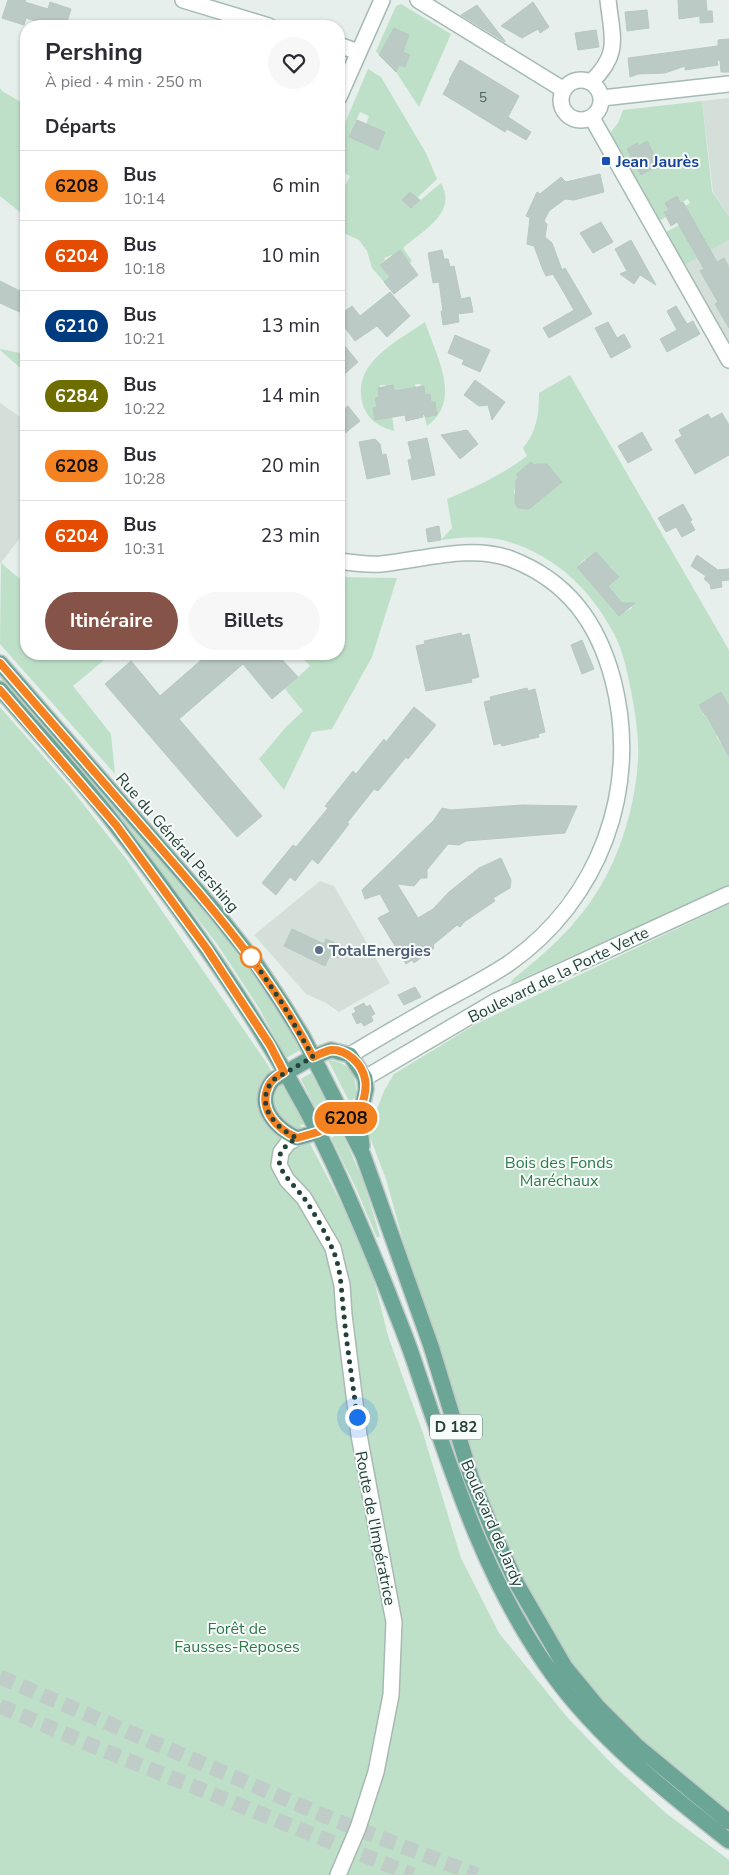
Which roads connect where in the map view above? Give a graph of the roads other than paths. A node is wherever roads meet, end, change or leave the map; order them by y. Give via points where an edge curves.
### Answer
1 (183, 0) edge
2 (382, 0) edge
3 (418, 0) edge
4 (608, 0) edge
5 (249, 20) edge
6 (345, 47) edge
7 (358, 52) junction
8 (591, 82) junction
9 (345, 83) edge
10 (729, 84) edge
11 (564, 90) junction
12 (602, 98) junction
13 (592, 118) junction
14 (729, 360) edge
15 (345, 561) edge
16 (0, 663) edge
17 (0, 690) edge
18 (729, 894) edge
19 (350, 1055) junction
20 (313, 1057) junction
21 (284, 1072) junction
22 (365, 1078) junction
23 (360, 1110) junction
24 (344, 1119) junction
25 (318, 1132) junction
26 (297, 1138) junction
27 (363, 1155) junction
28 (729, 1822) edge
29 (729, 1841) edge
30 (338, 1875) edge

1 - 5 street
2 - 7 street
3 - 11 street
4 - 8 street via 612,53 604,70
6 - 7 street
7 - 9 street
8 - 11 street via 576,80
8 - 12 street
10 - 12 street
11 - 13 street via 561,103 567,115 579,121
12 - 13 street via 600,110
13 - 14 street
15 - 19 street via 380,564 451,554 488,554 508,558 550,580 583,612 606,654 620,719 622,750 621,776 612,820 583,886 564,913 509,963
16 - 20 main road, Rue du Général Pershing / D 182 via 214,910 255,962
17 - 21 main road, D 182 via 122,832 207,949
18 - 22 street, Boulevard de la Porte Verte via 496,1000
19 - 20 main road via 331,1050
19 - 22 main road
20 - 21 main road
20 - 24 main road, Boulevard de Jardy / D 182
21 - 25 main road, Boulevard de Jardy / D 182
21 - 26 main road via 269,1085 266,1100 269,1116 280,1128
22 - 23 main road via 366,1089
23 - 24 main road
23 - 27 main road
24 - 25 main road
24 - 27 main road, Boulevard de Jardy / D 182
25 - 26 main road
25 - 29 main road, Boulevard de Jardy / D 182 via 359,1218 412,1355 437,1431 499,1587 553,1675 587,1717 635,1764
26 - 30 street, Route de l'Impératrice via 281,1152 279,1165 287,1180 304,1198 332,1248 337,1265 359,1435 394,1622 391,1695 376,1772
27 - 28 main road, Boulevard de Jardy / D 182 via 431,1346 472,1477 517,1584 565,1666 598,1707 638,1746

